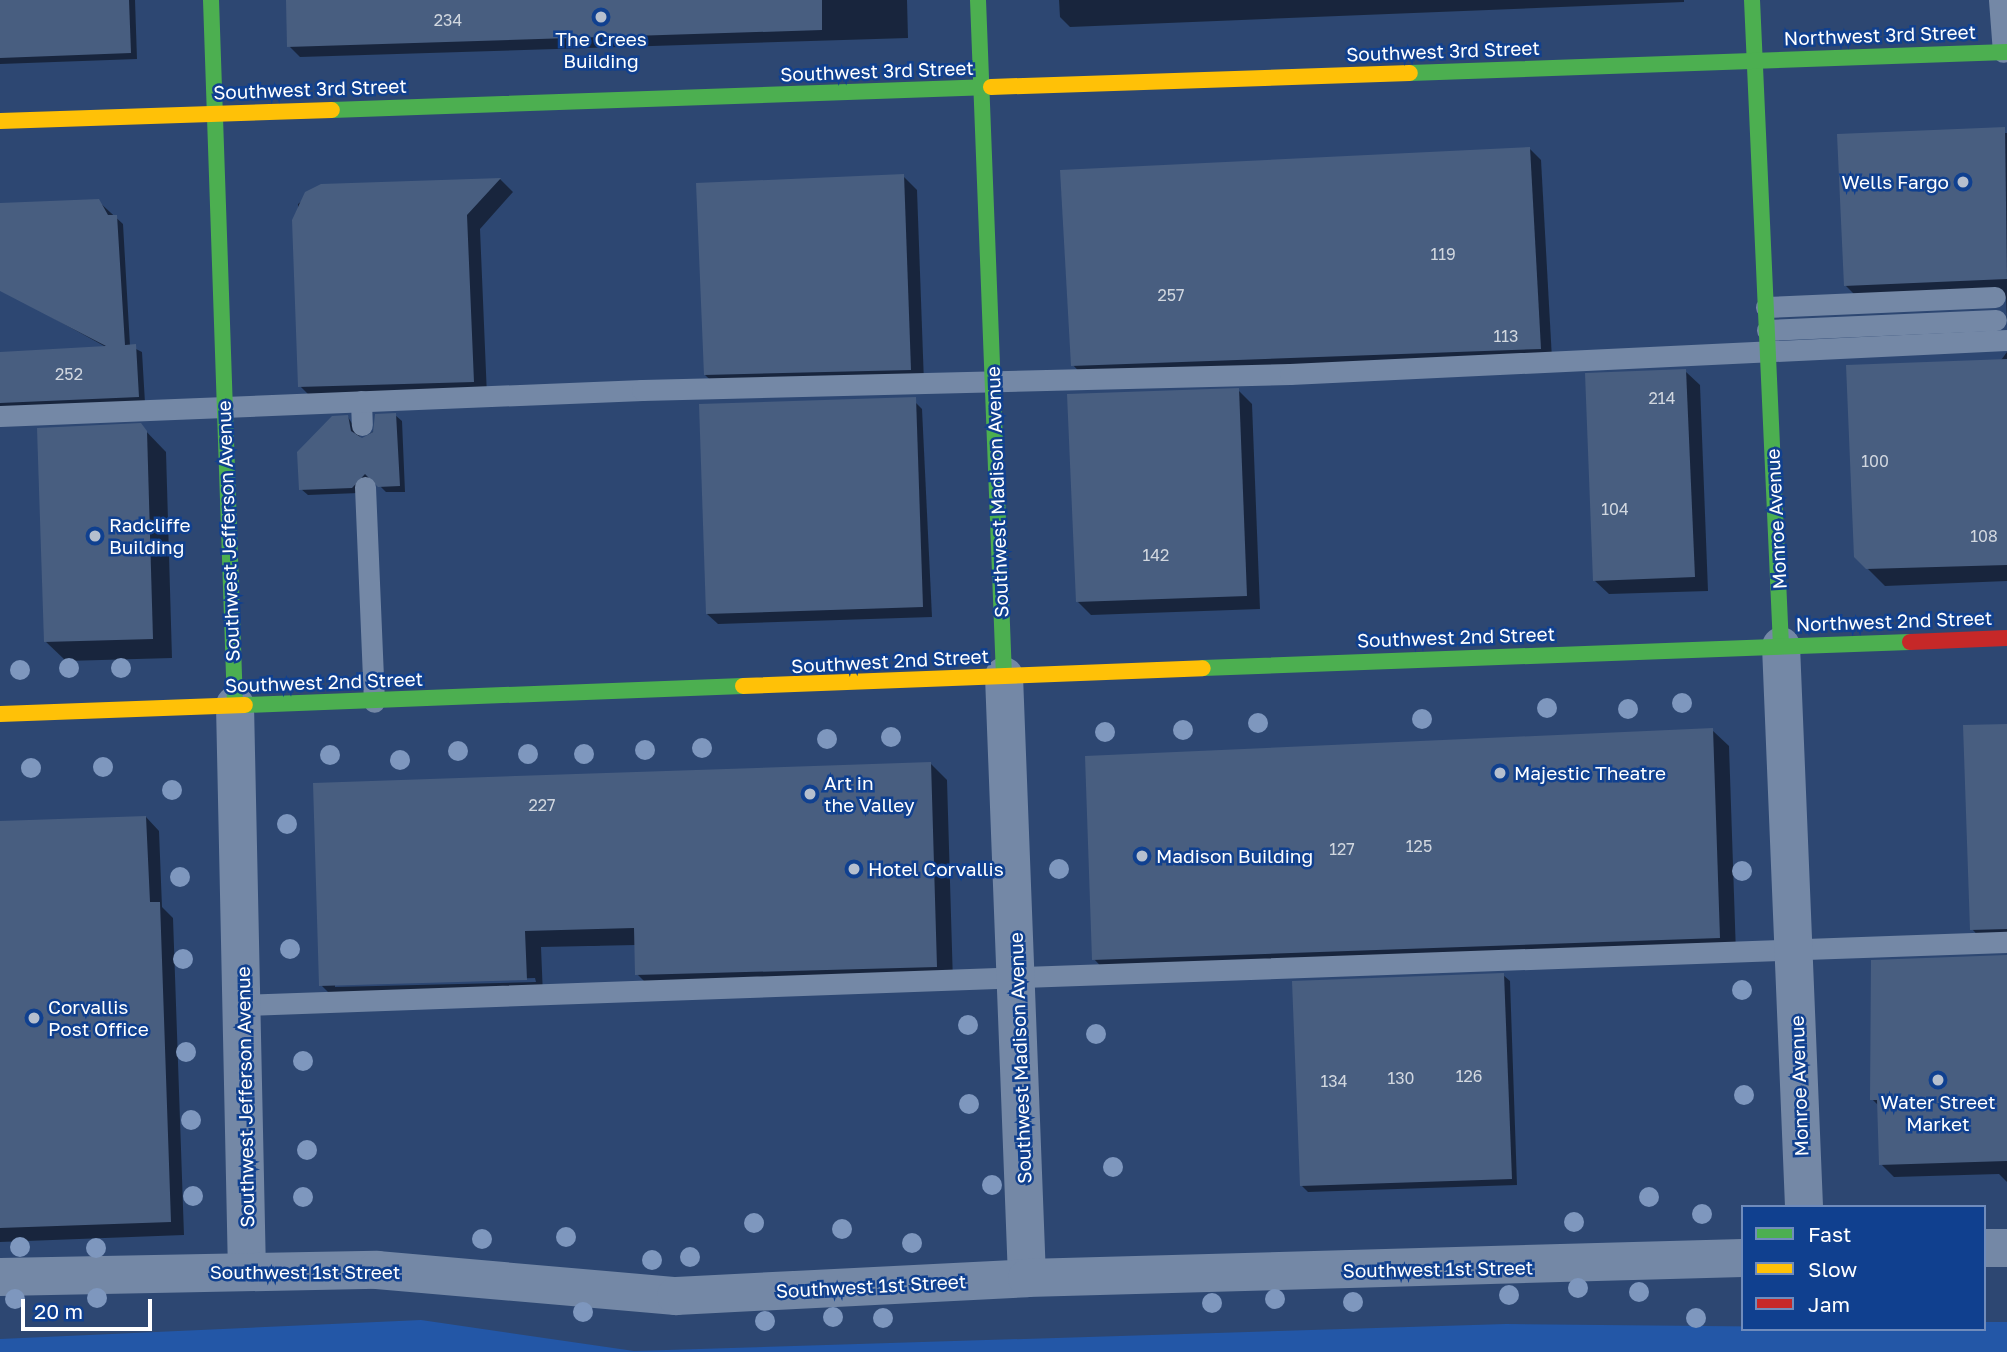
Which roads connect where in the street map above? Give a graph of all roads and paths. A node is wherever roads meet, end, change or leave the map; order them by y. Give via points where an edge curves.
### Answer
1 (211, 0) edge
2 (978, 0) edge
3 (1752, 0) edge
4 (1999, 0) edge
5 (2005, 52) edge
6 (1755, 60) junction
7 (981, 88) junction
8 (216, 113) junction
9 (0, 121) edge
10 (1995, 297) dead end
11 (1766, 307) junction
12 (1996, 320) dead end
13 (1767, 339) junction
14 (2007, 340) edge
15 (994, 380) junction
16 (361, 401) junction
17 (223, 407) junction
18 (0, 416) edge
19 (362, 425) dead end
20 (365, 487) dead end
21 (2007, 638) edge
22 (1782, 646) junction
23 (1004, 676) junction
24 (374, 702) junction
25 (235, 705) junction
26 (0, 714) edge
27 (2007, 942) edge
28 (1794, 949) junction
29 (1018, 974) junction
30 (243, 1005) junction
31 (1804, 1205) edge
32 (1986, 1248) edge
33 (2007, 1248) edge
34 (1741, 1258) edge
35 (247, 1271) junction
36 (0, 1276) edge
37 (1027, 1278) junction

1 - 8 main road, Southwest Jefferson Avenue
2 - 7 main road, Southwest Madison Avenue
3 - 6 main road, Monroe Avenue
4 - 5 lane
5 - 6 main road, Northwest 3rd Street
6 - 7 main road, Southwest 3rd Street
6 - 11 main road, Monroe Avenue
7 - 8 main road, Southwest 3rd Street
7 - 15 main road, Southwest Madison Avenue
8 - 9 main road, Southwest 3rd Street
8 - 17 main road, Southwest Jefferson Avenue
10 - 11 lane
11 - 13 main road, Monroe Avenue
12 - 13 lane
13 - 14 lane
13 - 15 lane via 1408,369
13 - 22 main road, Monroe Avenue
15 - 16 lane
15 - 23 main road, Southwest Madison Avenue
16 - 17 lane
16 - 19 lane
17 - 18 lane
17 - 25 main road, Southwest Jefferson Avenue
20 - 24 lane
21 - 22 main road, Northwest 2nd Street
22 - 23 main road, Southwest 2nd Street
22 - 28 street, Monroe Avenue
23 - 24 main road, Southwest 2nd Street
23 - 29 street, Southwest Madison Avenue
24 - 25 main road, Southwest 2nd Street
25 - 26 main road, Southwest 2nd Street
25 - 30 street, Southwest Jefferson Avenue
27 - 28 lane
28 - 29 lane
28 - 31 street, Monroe Avenue
29 - 30 lane
29 - 37 street, Southwest Madison Avenue
30 - 35 street, Southwest Jefferson Avenue
32 - 33 street
34 - 37 street, Southwest 1st Street
35 - 36 street, Southwest 1st Street
35 - 37 street, Southwest 1st Street via 453,1273 676,1296

